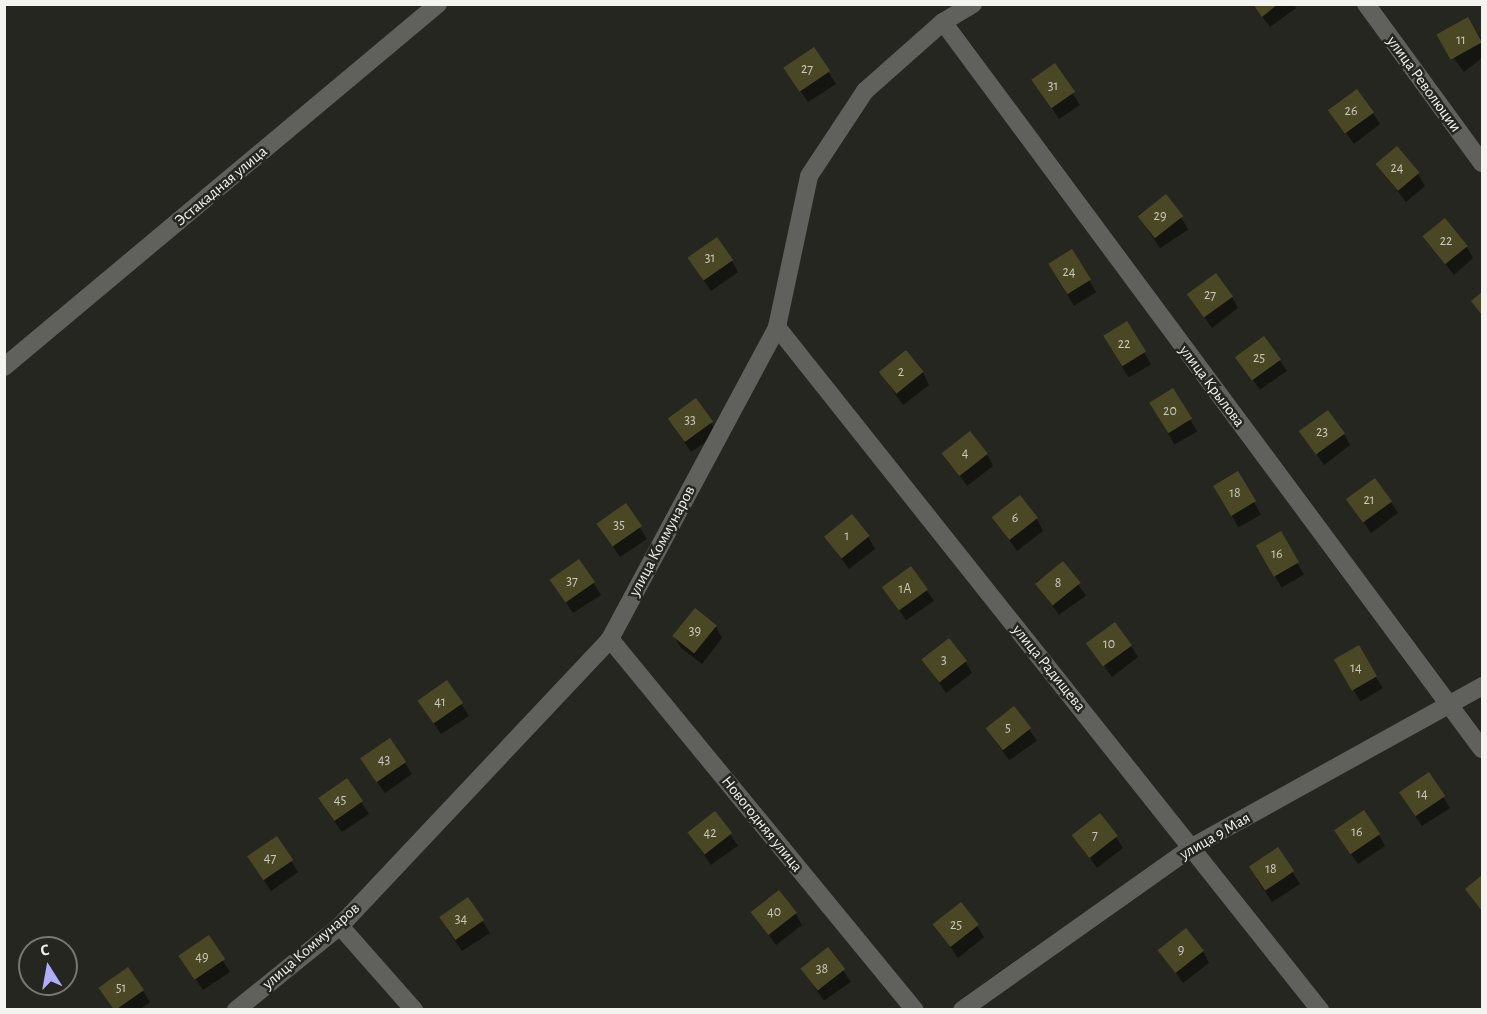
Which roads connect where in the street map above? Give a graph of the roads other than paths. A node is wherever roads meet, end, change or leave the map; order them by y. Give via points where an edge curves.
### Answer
1 (438, 4) edge
2 (973, 4) edge
3 (1366, 4) edge
4 (943, 22) junction
5 (1482, 163) edge
6 (777, 327) junction
7 (4, 367) edge
8 (610, 639) junction
9 (1482, 686) edge
10 (1450, 707) junction
11 (1482, 749) edge
12 (1192, 847) junction
13 (340, 926) junction
14 (236, 1010) edge
15 (414, 1010) edge
16 (915, 1010) edge
17 (962, 1010) edge
18 (1320, 1010) edge

1 - 7 street, Эстакадная улица
2 - 4 street, улица Коммунаров
3 - 5 street, улица Революции
4 - 6 street, улица Коммунаров via 865,91 808,176
4 - 10 street, улица Крылова
6 - 8 street, улица Коммунаров
6 - 12 street, улица Радищева
8 - 13 street, улица Коммунаров
8 - 16 street, Новогодняя улица
9 - 10 street, улица 9 Мая
10 - 11 street, улица Крылова
10 - 12 street, улица 9 Мая
12 - 17 street, улица 9 Мая
12 - 18 street, улица Радищева
13 - 14 street, улица Коммунаров
13 - 15 street

